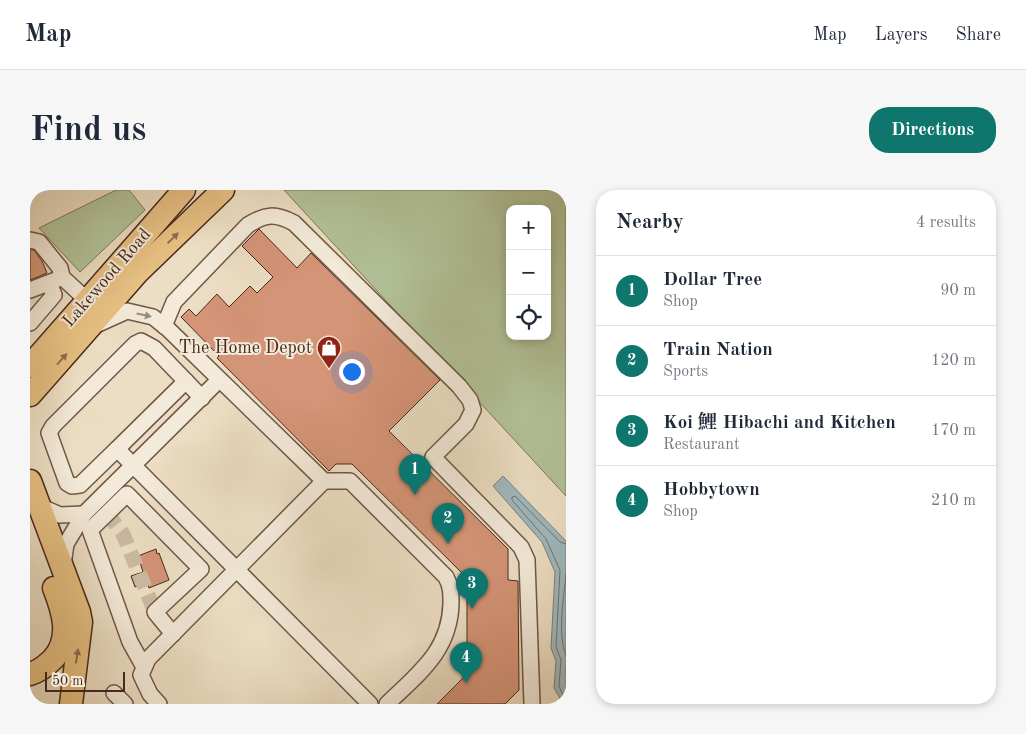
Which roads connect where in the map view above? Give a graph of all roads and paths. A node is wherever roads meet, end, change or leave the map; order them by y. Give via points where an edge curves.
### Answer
1 (184, 190) edge
2 (223, 190) edge
3 (30, 240) edge
4 (55, 280) junction
5 (30, 290) edge
6 (88, 301) junction
7 (30, 323) edge
8 (164, 326) junction
9 (90, 328) junction
10 (30, 366) edge
11 (219, 380) junction
12 (186, 381) junction
13 (30, 395) edge
14 (202, 398) junction
15 (117, 449) junction
16 (133, 466) junction
17 (30, 481) edge
18 (324, 481) junction
19 (84, 514) junction
20 (35, 515) edge
21 (63, 569) junction
22 (237, 570) junction
23 (173, 634) junction
24 (144, 667) junction
25 (30, 674) edge
26 (70, 704) edge
27 (160, 704) edge
28 (370, 704) edge
29 (388, 704) edge
30 (532, 704) edge

1 - 6 highway, Lakewood Road
9 -> 2 highway, Lakewood Road via 138,272
3 - 4 lane via 39,242 60,268
4 - 5 lane
4 - 6 lane
4 - 7 lane via 54,295
6 - 10 highway, Lakewood Road
9 -> 8 lane via 127,311 153,317
8 - 11 lane
8 - 30 lane via 174,302 248,225 262,217 284,218 294,223 459,386 473,410 466,424 433,457 520,546 527,560
13 -> 9 highway, Lakewood Road
11 - 14 lane
11 - 18 lane
12 - 14 lane
12 - 15 lane
12 - 15 lane via 154,348 141,341 49,433 72,486 80,485
14 - 16 lane
15 - 16 lane
16 - 19 lane
16 - 22 lane
17 - 20 highway
18 - 22 lane
18 - 29 lane via 350,480 451,585 451,617 443,643 432,659
19 - 20 lane
19 - 21 lane via 66,544
20 - 21 highway
20 - 25 highway via 62,608 64,630 58,653 39,671
26 -> 21 highway via 81,622
22 - 23 lane
22 - 28 lane
23 - 24 lane
23 - 24 lane via 155,612 201,569 126,494 90,530 130,642
24 - 27 lane via 141,675 150,694

